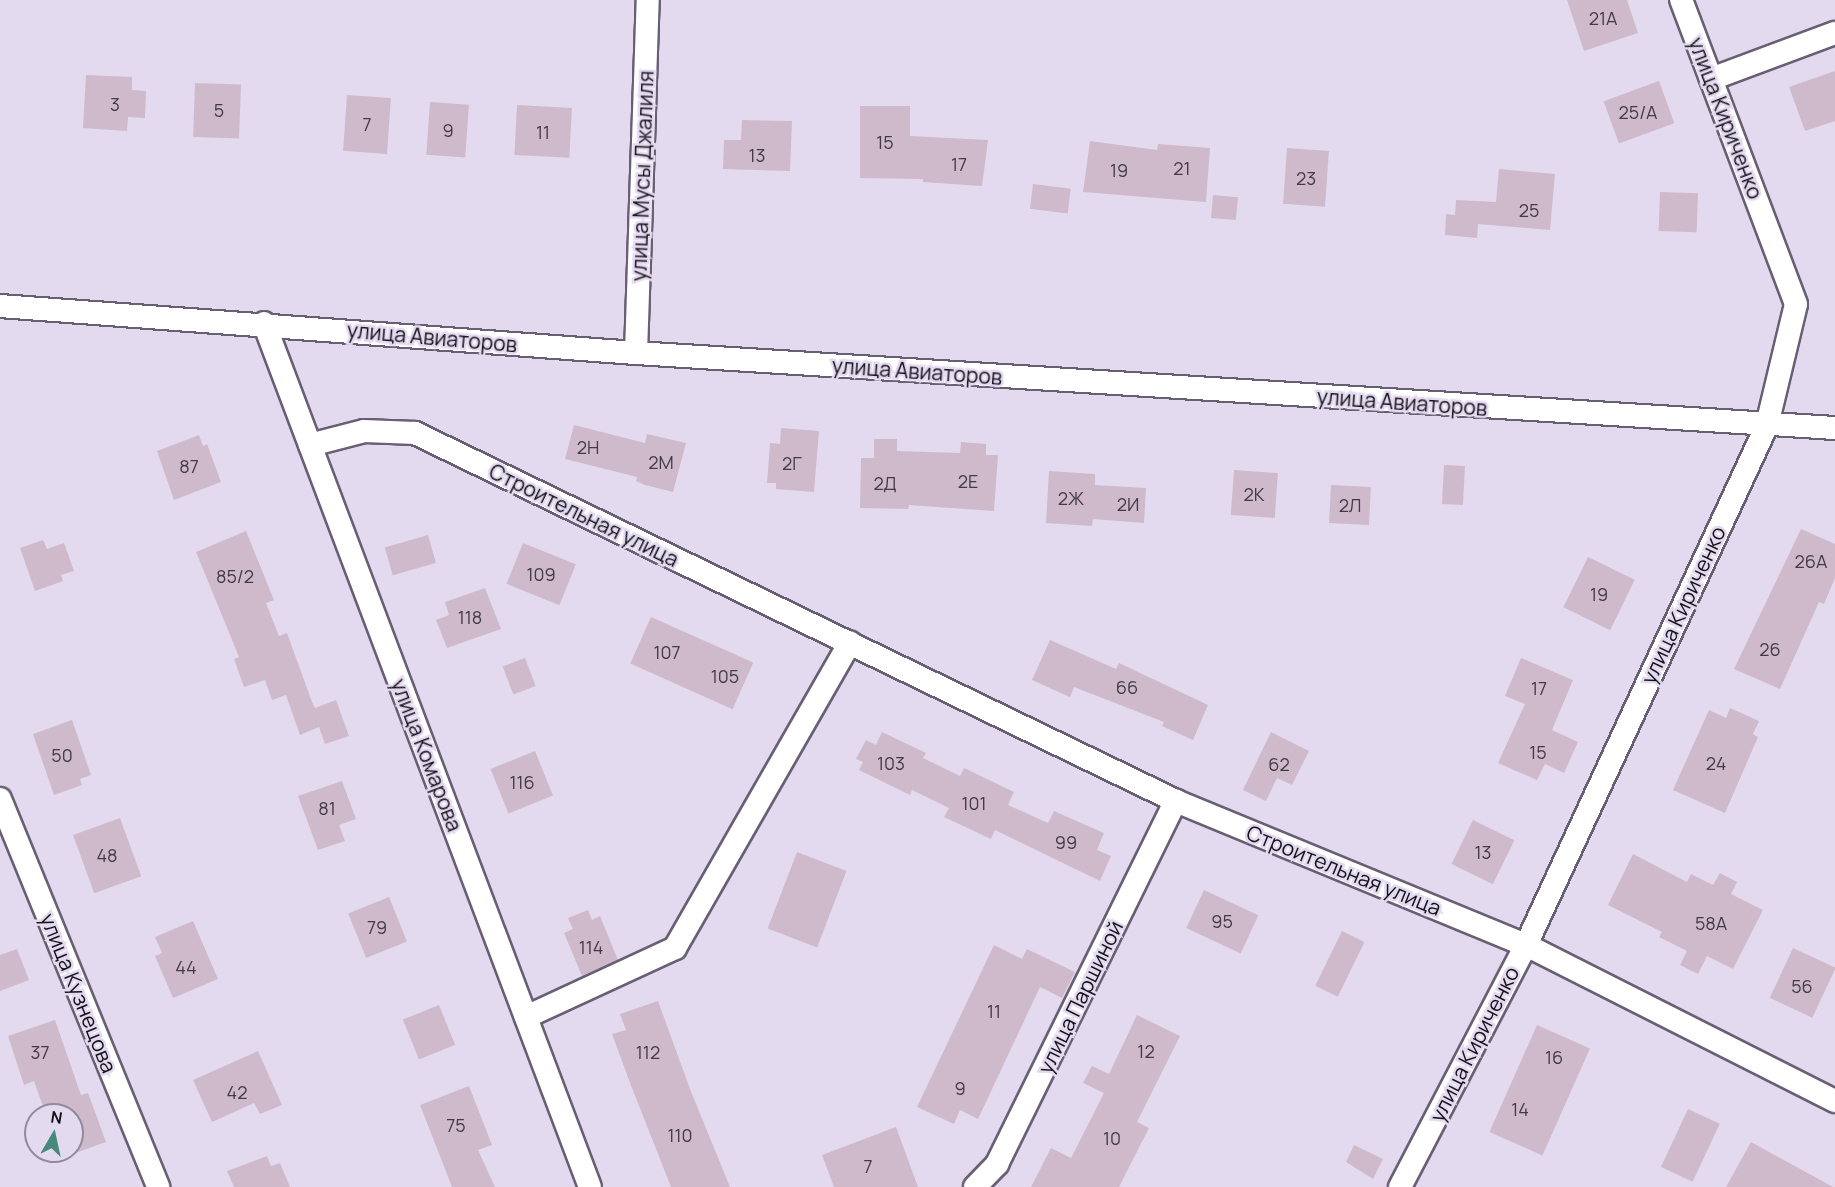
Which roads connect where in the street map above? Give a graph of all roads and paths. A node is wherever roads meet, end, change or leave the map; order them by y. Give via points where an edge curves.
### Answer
1 (648, 0) edge
2 (1682, 0) edge
3 (1835, 33) edge
4 (1711, 79) junction
5 (0, 306) edge
6 (264, 323) junction
7 (636, 353) junction
8 (1767, 425) junction
9 (1835, 428) edge
10 (310, 445) junction
11 (850, 643) junction
12 (0, 799) edge
13 (1176, 801) junction
14 (1526, 945) junction
15 (526, 1017) junction
16 (1835, 1101) edge
17 (158, 1187) edge
18 (591, 1187) edge
19 (975, 1187) edge
20 (1400, 1187) edge

1 - 7 street, улица Мусы Джалиля
2 - 4 street, улица Кириченко
3 - 4 street
4 - 8 street, улица Кириченко via 1796,304
5 - 6 street, улица Авиаторов
6 - 7 street, улица Авиаторов
6 - 10 street, улица Комарова
7 - 8 street, улица Авиаторов
8 - 9 street, улица Авиаторов
8 - 14 street, улица Кириченко
10 - 11 street, Строительная улица via 364,431 415,433
10 - 15 street, улица Комарова
11 - 13 street, Строительная улица
11 - 15 street via 675,948
12 - 17 street, улица Кузнецова
13 - 14 street, Строительная улица
13 - 19 street, улица Паршиной via 997,1164
14 - 16 street, Строительная улица
14 - 20 street, улица Кириченко
15 - 18 street, улица Комарова

